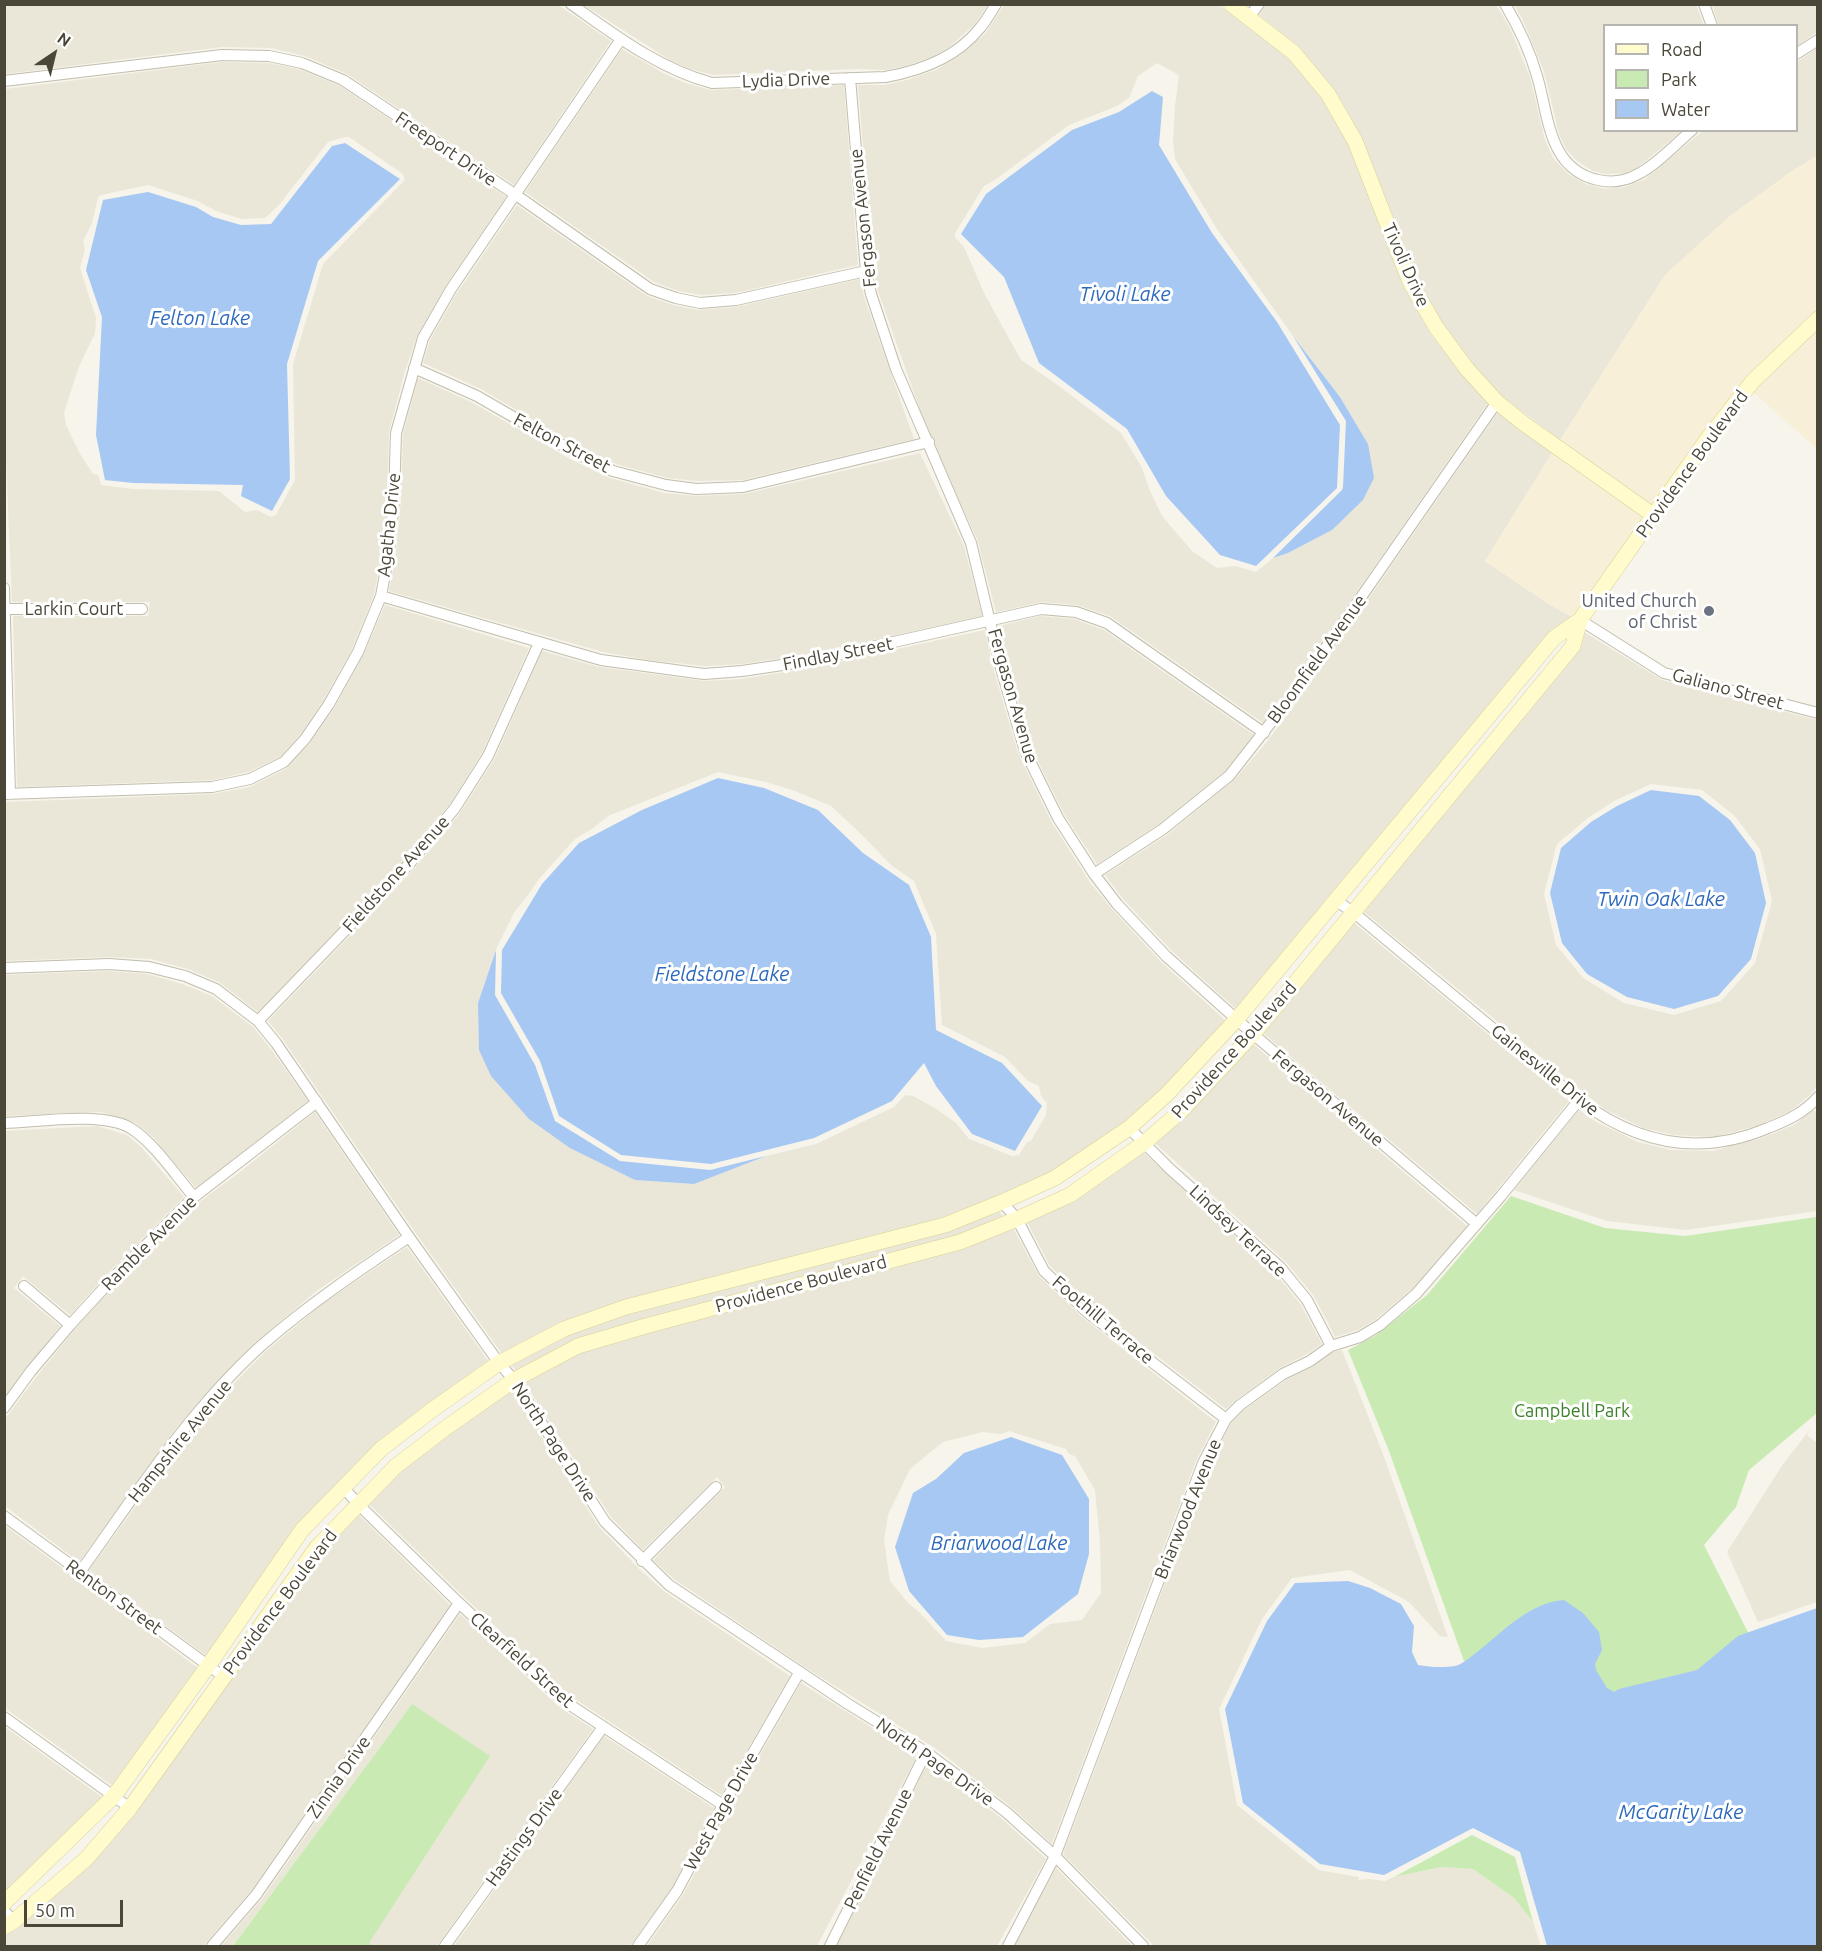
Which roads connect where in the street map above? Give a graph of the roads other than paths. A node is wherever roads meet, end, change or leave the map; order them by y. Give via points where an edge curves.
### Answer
1 (571, 4) edge
2 (996, 4) edge
3 (1231, 4) edge
4 (1259, 4) edge
5 (1505, 4) edge
6 (1704, 4) edge
7 (1250, 17) junction
8 (1711, 24) edge
9 (621, 39) junction
10 (1818, 40) edge
11 (1798, 53) edge
12 (850, 78) junction
13 (4, 81) edge
14 (1690, 132) edge
15 (516, 195) junction
16 (866, 271) junction
17 (1818, 319) edge
18 (414, 368) junction
19 (1497, 402) junction
20 (928, 442) junction
21 (1653, 515) junction
22 (4, 588) edge
23 (381, 597) junction
24 (5, 609) edge
25 (142, 609) dead end
26 (1580, 620) junction
27 (991, 621) junction
28 (539, 643) junction
29 (1818, 713) edge
30 (1264, 733) junction
31 (7, 794) edge
32 (1094, 874) junction
33 (1335, 900) junction
34 (1353, 912) junction
35 (4, 968) edge
36 (1236, 1020) junction
37 (258, 1022) junction
38 (1252, 1034) junction
39 (1579, 1100) junction
40 (1816, 1100) edge
41 (317, 1102) junction
42 (4, 1124) edge
43 (1129, 1128) junction
44 (1144, 1143) junction
45 (194, 1197) junction
46 (1002, 1202) junction
47 (1017, 1219) junction
48 (1477, 1224) junction
49 (409, 1237) junction
50 (24, 1286) dead end
51 (70, 1324) junction
52 (1331, 1346) junction
53 (500, 1364) junction
54 (514, 1380) junction
55 (4, 1408) edge
56 (1226, 1419) junction
57 (343, 1487) junction
58 (716, 1487) dead end
59 (358, 1504) junction
60 (4, 1516) edge
61 (642, 1561) junction
62 (80, 1572) junction
63 (459, 1603) junction
64 (208, 1666) junction
65 (799, 1673) junction
66 (224, 1677) junction
67 (4, 1718) edge
68 (603, 1726) junction
69 (926, 1752) junction
70 (114, 1796) junction
71 (723, 1805) junction
72 (130, 1808) junction
73 (1055, 1856) junction
74 (4, 1903) edge
75 (8, 1919) edge
76 (212, 1947) edge
77 (445, 1947) edge
78 (639, 1947) edge
79 (830, 1947) edge
80 (1008, 1947) edge
81 (1143, 1947) edge

1 - 9 street, Lydia Drive
2 - 12 street, Lydia Drive via 979,30 934,63 906,74
3 - 7 main road, Tivoli Drive
4 - 7 street
5 - 14 street via 1537,74 1552,137 1572,168 1590,178 1625,180 1641,173
6 - 8 street
7 - 19 main road, Tivoli Drive via 1294,53 1328,94 1355,141 1410,282 1436,327
9 - 12 street, Lydia Drive via 666,66 712,83
9 - 15 street, Agatha Drive
10 - 11 street
12 - 16 street, Fergason Avenue
13 - 15 street, Freeport Drive via 222,55 269,56 302,63 343,80
15 - 16 street, Freeport Drive via 650,289 676,298 700,303 736,300
15 - 18 street, Agatha Drive via 451,289 423,338
16 - 20 street, Fergason Avenue via 896,369
17 - 21 main road, Providence Boulevard via 1753,381
18 - 20 street, Felton Street via 477,396 613,471 666,485 696,489 743,487
18 - 23 street, Agatha Drive via 396,433 394,499
19 - 21 main road, Tivoli Drive
19 - 30 street, Bloomfield Avenue
20 - 27 street, Fergason Avenue via 971,543
21 - 26 main road, Providence Boulevard
22 - 24 street
23 - 28 street, Findlay Street
23 - 31 street, Agatha Drive via 358,652 329,704 284,762 250,779 212,787
24 - 25 street, Larkin Court
24 - 31 street
26 - 29 street, Galiano Street via 1664,673
26 - 33 main road, Providence Boulevard via 1554,638
26 - 34 main road, Providence Boulevard via 1573,646
27 - 28 street, Findlay Street via 809,661 704,674 601,660
27 - 30 street, Findlay Street via 1041,609 1076,612 1107,623
27 - 32 street, Fergason Avenue via 1025,751 1058,818
28 - 37 street, Fieldstone Avenue via 488,756 455,808 411,863
30 - 32 street, Bloomfield Avenue via 1229,776 1163,829
32 - 36 street, Fergason Avenue via 1166,956
33 - 34 street, Gainesville Drive
33 - 36 main road, Providence Boulevard
34 - 38 main road, Providence Boulevard
34 - 39 street, Gainesville Drive
35 - 37 street, North Page Drive via 109,964 149,967 216,989
36 - 38 street, Fergason Avenue
36 - 43 main road, Providence Boulevard via 1167,1094
37 - 41 street, North Page Drive
38 - 44 main road, Providence Boulevard via 1182,1110
38 - 48 street, Fergason Avenue
39 - 40 street, Gainesville Drive via 1600,1116 1640,1135 1714,1144 1757,1133 1792,1118
39 - 48 street, Briarwood Avenue
41 - 45 street, Ramble Avenue
41 - 49 street, North Page Drive
42 - 45 street via 98,1119 131,1128
43 - 44 street, Lindsey Terrace
43 - 46 main road, Providence Boulevard via 1055,1178
44 - 47 main road, Providence Boulevard via 1070,1195
44 - 52 street, Lindsey Terrace via 1280,1267 1308,1300
45 - 51 street, Ramble Avenue
46 - 47 street, Foothill Terrace
46 - 53 main road, Providence Boulevard via 945,1225 626,1306 564,1329
47 - 54 main road, Providence Boulevard via 960,1242 578,1346
47 - 56 street, Foothill Terrace via 1044,1271 1087,1312
48 - 52 street, Briarwood Avenue via 1416,1294 1380,1325 1360,1337
49 - 53 street, North Page Drive
49 - 62 street, Hampshire Avenue via 319,1298 253,1355 180,1434
50 - 51 street
51 - 55 street, Ramble Avenue
52 - 56 street, Briarwood Avenue via 1283,1374
53 - 54 street, North Page Drive
53 - 57 main road, Providence Boulevard via 381,1449
54 - 59 main road, Providence Boulevard via 396,1466
54 - 61 street, North Page Drive via 605,1522
56 - 73 street, Briarwood Avenue via 1203,1463
57 - 59 street, Clearfield Street
57 - 64 main road, Providence Boulevard via 302,1530
58 - 61 street
59 - 63 street, Clearfield Street
59 - 66 main road, Providence Boulevard via 317,1547
60 - 62 street, Renton Street
61 - 65 street, North Page Drive via 669,1585
62 - 64 street, Renton Street
63 - 68 street, Clearfield Street via 564,1701
63 - 76 street, Zinnia Drive via 256,1895
64 - 66 street, Renton Street
64 - 70 main road, Providence Boulevard
65 - 69 street, North Page Drive
65 - 71 street, West Page Drive
66 - 72 main road, Providence Boulevard
67 - 70 street
68 - 71 street, Clearfield Street
68 - 77 street, Hastings Drive
69 - 73 street, North Page Drive via 1006,1812
69 - 79 street, Penfield Avenue
70 - 72 street
70 - 74 main road, Providence Boulevard
71 - 78 street, West Page Drive via 677,1891
72 - 75 main road, Providence Boulevard via 86,1859
73 - 80 street, Briarwood Avenue
73 - 81 street, North Page Drive

